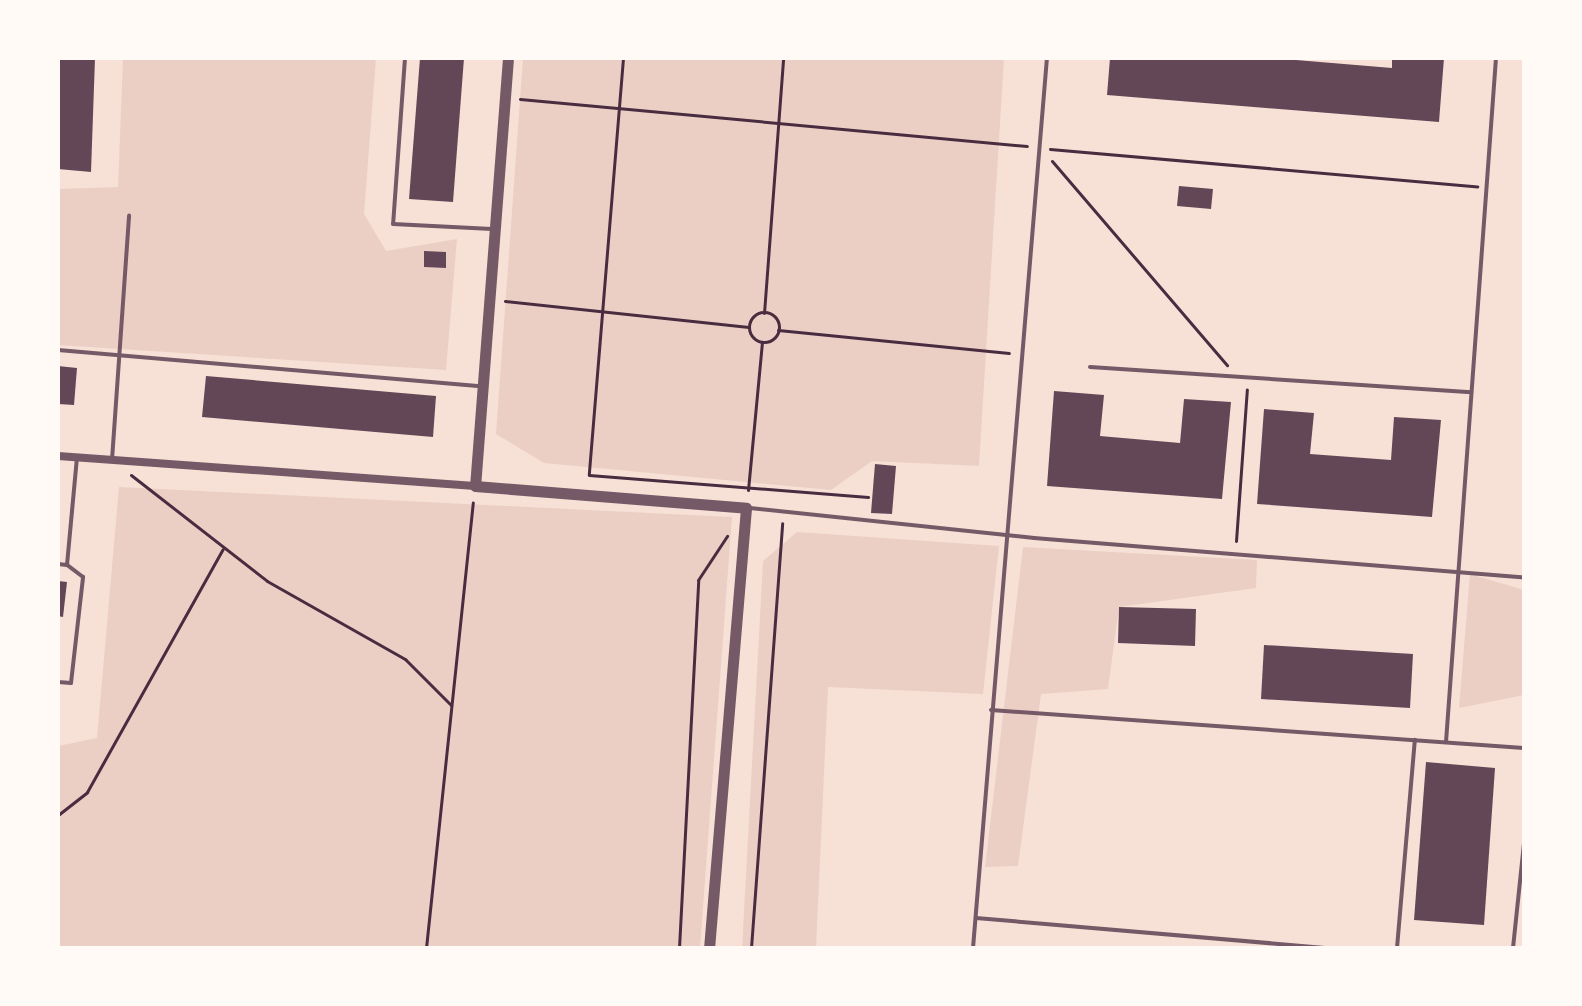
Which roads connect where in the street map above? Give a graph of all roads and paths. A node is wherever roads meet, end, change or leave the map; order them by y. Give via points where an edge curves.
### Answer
1 (405, 58) edge
2 (508, 58) edge
3 (623, 58) edge
4 (783, 58) edge
5 (1047, 58) edge
6 (1496, 58) edge
7 (505, 98) junction
8 (620, 107) junction
9 (778, 123) junction
10 (1040, 148) junction
11 (1488, 187) junction
12 (129, 216) dead end
13 (495, 229) junction
14 (489, 300) junction
15 (603, 311) junction
16 (764, 313) junction
17 (749, 327) junction
18 (778, 330) junction
19 (762, 342) junction
20 (58, 350) edge
21 (1023, 355) junction
22 (121, 358) junction
23 (1090, 367) dead end
24 (1237, 376) junction
25 (1248, 377) junction
26 (483, 386) junction
27 (1471, 392) junction
28 (58, 456) edge
29 (77, 457) junction
30 (112, 460) junction
31 (475, 486) junction
32 (748, 491) junction
33 (784, 492) junction
34 (868, 497) dead end
35 (746, 508) junction
36 (783, 510) junction
37 (730, 532) dead end
38 (1005, 535) junction
39 (223, 548) junction
40 (1235, 554) junction
41 (58, 564) edge
42 (67, 565) junction
43 (1458, 572) junction
44 (1524, 577) edge
45 (58, 682) edge
46 (452, 705) junction
47 (991, 710) junction
48 (1415, 740) junction
49 (1446, 742) junction
50 (1524, 748) edge
51 (58, 815) edge
52 (1524, 844) edge
53 (976, 918) junction
54 (426, 948) edge
55 (679, 948) edge
56 (709, 948) edge
57 (751, 948) edge
58 (973, 948) edge
59 (1328, 948) edge
60 (1397, 948) edge
61 (1513, 948) edge

1 - 13 lane via 393,224
2 - 7 street
3 - 8 path
4 - 9 path
5 - 10 lane
6 - 11 lane
7 - 8 path
7 - 13 street
8 - 9 path
8 - 15 path
9 - 10 path
9 - 16 path
10 - 11 path
10 - 21 lane
10 - 24 path
11 - 27 lane
12 - 22 lane
13 - 14 street
14 - 15 path
14 - 26 street
15 - 17 path
15 - 32 path via 589,475
16 - 17 path
16 - 18 path via 775,318
17 - 19 path
18 - 19 path
18 - 21 path
19 - 32 path
20 - 22 lane
21 - 38 lane
22 - 26 lane
22 - 30 lane
23 - 24 lane
24 - 25 lane
25 - 27 lane
25 - 40 path
26 - 31 street
27 - 43 lane
28 - 29 street
29 - 30 street
29 - 42 lane
30 - 31 street
30 - 39 path
31 - 35 street
31 - 46 path
32 - 33 path
32 - 35 path
33 - 34 path
33 - 36 path
35 - 36 lane
35 - 56 street
36 - 38 lane
36 - 57 path
37 - 55 path via 698,580
38 - 40 lane
38 - 47 lane
39 - 46 path via 267,581 405,659
39 - 51 path via 87,792
40 - 43 lane
41 - 42 lane
42 - 45 lane via 83,577 71,683
43 - 44 lane
43 - 49 lane
46 - 54 path
47 - 48 lane
47 - 53 lane
48 - 49 lane
48 - 60 lane
49 - 50 lane
52 - 61 lane
53 - 58 lane
53 - 59 lane

